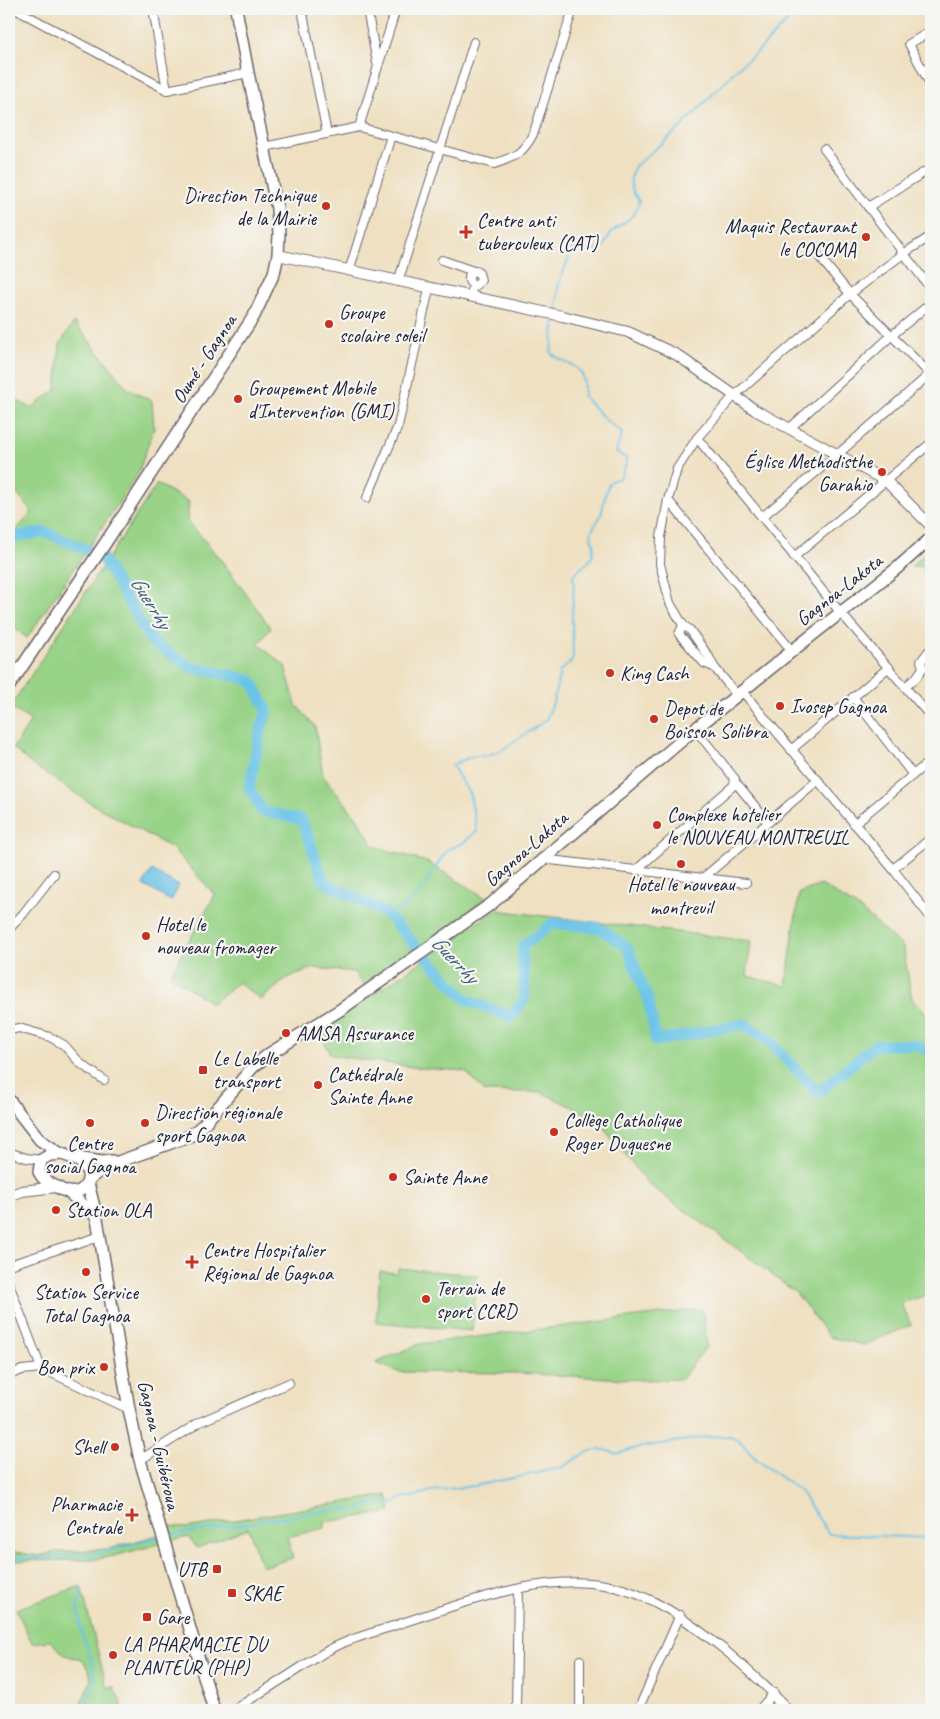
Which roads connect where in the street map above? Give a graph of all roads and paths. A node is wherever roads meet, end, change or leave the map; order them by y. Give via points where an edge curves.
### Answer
1 (14, 9) edge
2 (153, 9) edge
3 (236, 9) edge
4 (302, 9) edge
5 (367, 9) edge
6 (396, 9) edge
7 (574, 9) edge
8 (931, 31) edge
9 (474, 42) dead end
10 (378, 67) junction
11 (248, 73) junction
12 (931, 86) edge
13 (167, 90) junction
14 (359, 127) junction
15 (327, 134) junction
16 (391, 136) junction
17 (264, 147) junction
18 (440, 149) junction
19 (824, 149) dead end
20 (931, 168) edge
21 (868, 207) junction
22 (931, 236) edge
23 (812, 248) dead end
24 (903, 254) junction
25 (278, 255) junction
26 (442, 260) dead end
27 (349, 271) junction
28 (398, 282) junction
29 (429, 289) junction
30 (931, 289) edge
31 (472, 292) junction
32 (850, 294) junction
33 (931, 303) edge
34 (892, 336) junction
35 (931, 375) edge
36 (734, 396) junction
37 (789, 429) junction
38 (697, 438) junction
39 (931, 443) edge
40 (838, 454) junction
41 (886, 481) junction
42 (367, 498) dead end
43 (668, 500) junction
44 (762, 516) junction
45 (931, 526) edge
46 (931, 538) edge
47 (794, 557) junction
48 (840, 612) junction
49 (931, 650) edge
50 (792, 651) junction
51 (889, 667) junction
52 (9, 686) edge
53 (906, 686) junction
54 (739, 693) junction
55 (853, 697) junction
56 (931, 717) edge
57 (695, 730) junction
58 (791, 750) junction
59 (931, 760) edge
60 (913, 775) junction
61 (818, 780) junction
62 (735, 782) junction
63 (768, 822) junction
64 (854, 824) junction
65 (931, 838) edge
66 (542, 859) junction
67 (893, 869) junction
68 (636, 870) junction
69 (54, 874) dead end
70 (703, 878) junction
71 (746, 884) dead end
72 (930, 916) edge
73 (9, 929) edge
74 (9, 1030) edge
75 (104, 1080) dead end
76 (9, 1100) edge
77 (40, 1140) junction
78 (9, 1152) edge
79 (67, 1156) junction
80 (129, 1157) junction
81 (40, 1167) junction
82 (89, 1181) junction
83 (56, 1187) junction
84 (22, 1191) junction
85 (68, 1192) junction
86 (9, 1196) edge
87 (96, 1216) junction
88 (100, 1236) junction
89 (9, 1265) edge
90 (9, 1284) edge
91 (41, 1368) junction
92 (9, 1375) edge
93 (289, 1383) dead end
94 (129, 1409) junction
95 (140, 1460) junction
96 (518, 1589) junction
97 (680, 1615) junction
98 (580, 1660) dead end
99 (774, 1693) junction
100 (214, 1710) edge
101 (233, 1710) edge
102 (516, 1710) edge
103 (580, 1710) edge
104 (638, 1710) edge
105 (759, 1710) edge
106 (780, 1710) edge
107 (789, 1710) edge

1 - 13 street
2 - 13 street
3 - 11 main road, Oumé - Gagnoa
4 - 15 street
5 - 10 street
6 - 10 street
7 - 18 street via 529,143 514,158 494,164
8 - 12 street via 909,44
9 - 18 street
10 - 14 street
11 - 13 street
11 - 17 main road, Oumé - Gagnoa
14 - 15 street
14 - 16 street
15 - 17 street
16 - 18 street
16 - 27 street
17 - 25 main road, Oumé - Gagnoa via 276,208
18 - 28 street
19 - 21 street
20 - 21 street
21 - 24 street
22 - 24 street
23 - 32 street
24 - 30 street
24 - 32 street
25 - 27 street
25 - 52 main road, Oumé - Gagnoa via 274,273 254,316
26 - 31 street via 476,271 469,276
27 - 28 street
28 - 29 street
29 - 31 street
29 - 42 street via 398,426
31 - 36 street via 628,332 677,355
32 - 34 street
32 - 36 street
33 - 34 street
34 - 35 street
34 - 37 street
35 - 40 street
36 - 37 street
36 - 38 street
37 - 40 street
38 - 43 street via 677,469
38 - 44 street
39 - 41 street
40 - 41 street
40 - 44 street
41 - 45 street
41 - 47 street
43 - 50 street
43 - 54 street via 660,564 670,603 714,667
44 - 47 street
46 - 48 main road, Gagnoa-Lakota
47 - 48 street
48 - 50 main road, Gagnoa-Lakota
48 - 51 street
49 - 53 street via 921,661 923,668 919,674
50 - 54 main road, Gagnoa-Lakota
51 - 53 street
51 - 55 street
53 - 56 street
54 - 57 main road, Gagnoa-Lakota
54 - 58 street
55 - 58 street
55 - 60 street
57 - 62 street
57 - 66 main road, Gagnoa-Lakota
58 - 61 street
59 - 60 street
60 - 64 street
61 - 63 street
61 - 64 street
62 - 63 street
62 - 68 street
63 - 70 street
64 - 67 street
65 - 67 street
66 - 68 street
66 - 80 main road, Gagnoa-Lakota via 491,904 340,1010 269,1054 253,1067 190,1136
67 - 72 street
68 - 70 street
69 - 73 street
70 - 71 street
74 - 75 street via 19,1028 50,1037
76 - 77 main road
77 - 79 main road
77 - 81 main road
78 - 81 street
79 - 80 main road, Gagnoa-Lakota via 102,1162
79 - 81 main road via 50,1154
79 - 82 main road via 86,1167
80 - 82 main road, Gagnoa-Lakota via 110,1165
81 - 83 main road via 50,1184
81 - 84 street
82 - 85 main road via 81,1190
82 - 87 main road, Gagnoa - Guibéroua
83 - 84 street
83 - 85 main road
84 - 86 street
85 - 87 main road
87 - 88 main road, Gagnoa - Guibéroua
88 - 89 street
88 - 94 main road, Gagnoa - Guibéroua
90 - 91 street
91 - 92 street
91 - 94 street
93 - 95 street via 200,1422
94 - 95 main road, Gagnoa - Guibéroua
95 - 100 main road, Gagnoa - Guibéroua
96 - 97 street via 541,1584 604,1584 656,1602
96 - 101 street via 339,1644
96 - 102 street
97 - 99 street
97 - 104 street
98 - 103 street
99 - 105 street
99 - 106 street
99 - 107 street

